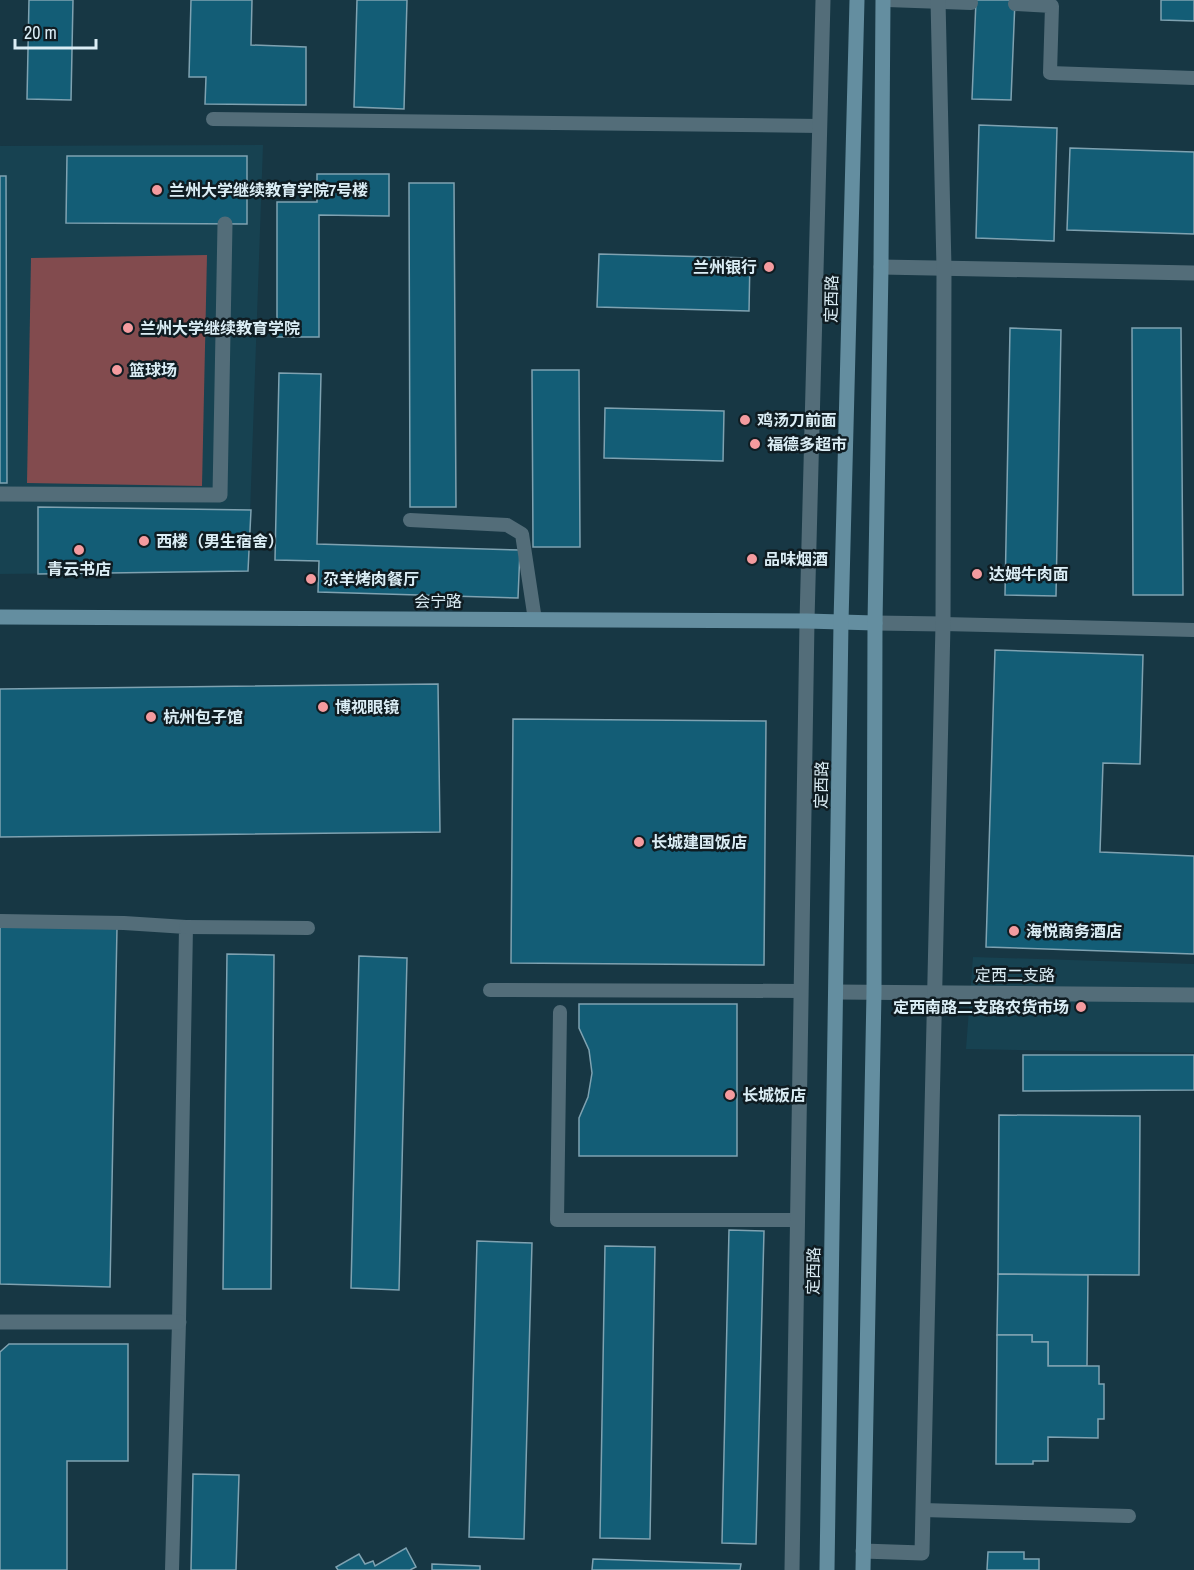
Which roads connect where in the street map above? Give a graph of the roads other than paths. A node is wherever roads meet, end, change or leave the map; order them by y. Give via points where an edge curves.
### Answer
1 (823, 0) edge
2 (857, 0) edge
3 (885, 0) edge
4 (938, 1) edge
5 (971, 3) dead end
6 (1015, 4) dead end
7 (1194, 78) edge
8 (213, 119) dead end
9 (820, 126) junction
10 (225, 224) dead end
11 (881, 267) junction
12 (944, 268) junction
13 (1194, 273) edge
14 (0, 494) edge
15 (410, 520) dead end
16 (0, 617) edge
17 (535, 620) junction
18 (807, 621) junction
19 (841, 622) junction
20 (875, 623) junction
21 (943, 624) junction
22 (1194, 630) edge
23 (0, 921) edge
24 (186, 927) junction
25 (308, 928) dead end
26 (490, 990) dead end
27 (801, 991) junction
28 (836, 992) junction
29 (874, 992) junction
30 (934, 993) junction
31 (1194, 994) edge
32 (560, 1012) dead end
33 (798, 1220) junction
34 (0, 1322) edge
35 (179, 1322) junction
36 (923, 1510) junction
37 (1130, 1516) dead end
38 (863, 1551) junction
39 (172, 1570) edge
40 (792, 1570) edge
41 (826, 1570) edge
42 (863, 1570) edge

1 - 9 street
2 - 19 main road, 定西路
3 - 4 lane
3 - 11 main road
4 - 5 lane
4 - 12 street
6 - 7 lane via 1052,6 1050,72
8 - 9 lane
9 - 18 street
10 - 14 street via 220,495
11 - 12 street
11 - 20 main road
12 - 13 street
12 - 21 street
15 - 17 lane via 507,525 522,534
16 - 17 main road, 会宁路
17 - 18 main road, 会宁路
18 - 19 main road, 会宁路
18 - 27 street
19 - 20 main road, 会宁路
19 - 28 main road, 定西路
20 - 21 street
20 - 29 main road
21 - 22 lane
21 - 30 street
23 - 24 lane
24 - 25 lane
24 - 35 lane
26 - 27 lane
27 - 33 street
28 - 29 street, 定西二支路
28 - 41 main road, 定西路
29 - 30 street, 定西二支路
29 - 38 main road
30 - 31 street, 定西二支路
30 - 36 street
32 - 33 lane via 557,1220
33 - 40 street
34 - 35 street
35 - 39 lane
36 - 37 lane
36 - 38 street via 922,1553
38 - 42 main road

